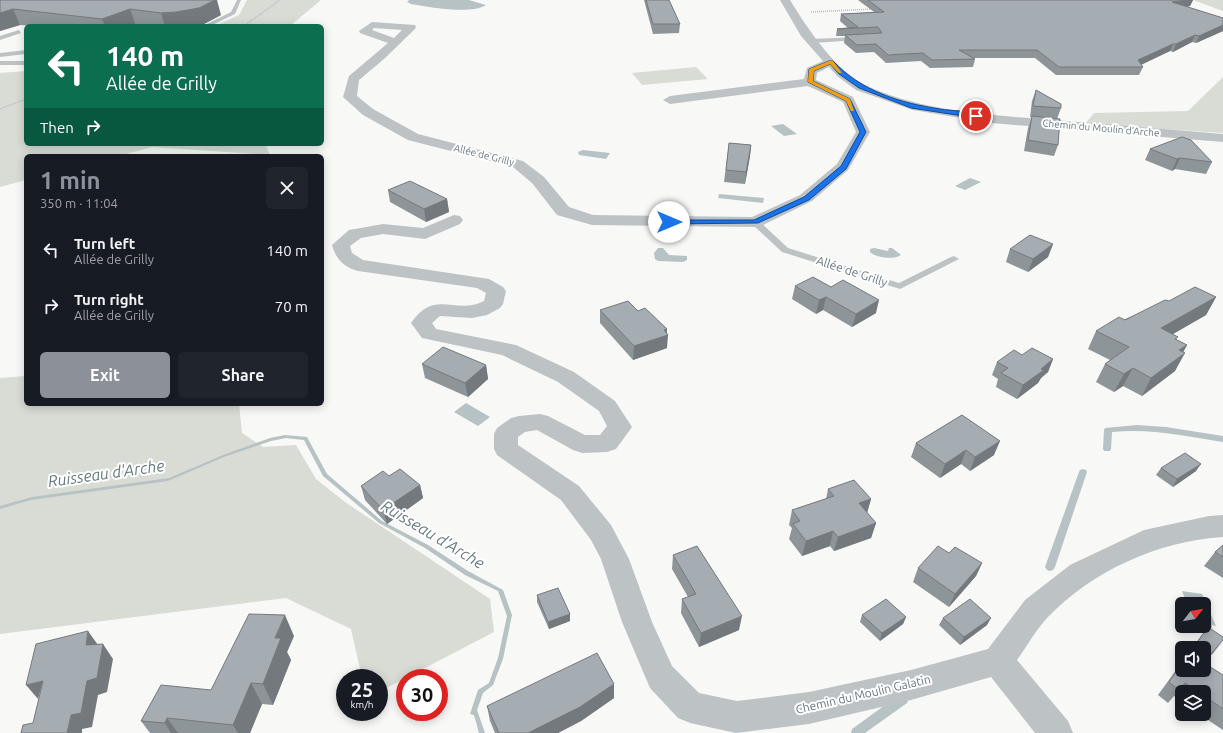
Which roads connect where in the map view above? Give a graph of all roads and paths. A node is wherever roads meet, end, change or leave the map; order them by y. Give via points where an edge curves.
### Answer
1 (239, 0) edge
2 (280, 0) edge
3 (785, 0) edge
4 (875, 9) edge
5 (792, 12) junction
6 (210, 24) edge
7 (247, 24) edge
8 (19, 32) dead end
9 (0, 38) edge
10 (862, 39) edge
11 (812, 41) junction
12 (396, 42) dead end
13 (24, 52) edge
14 (0, 55) edge
15 (24, 62) edge
16 (831, 62) junction
17 (0, 63) edge
18 (810, 82) junction
19 (24, 100) edge
20 (670, 100) dead end
21 (0, 109) edge
22 (1223, 138) edge
23 (454, 220) dead end
24 (755, 222) junction
25 (954, 259) dead end
26 (1223, 526) edge
27 (998, 660) junction
28 (1056, 733) edge

1 - 6 lane via 233,13
2 - 7 path
3 - 5 street, Chemin du Moulin d'Arche
4 - 5 path
5 - 11 street, Chemin du Moulin d'Arche via 799,26
8 - 9 lane
10 - 11 lane
11 - 16 street, Chemin du Moulin d'Arche
12 - 24 street, Allée de Grilly via 353,79 350,97 368,112 413,137 518,164 538,180 563,211 592,220
13 - 14 lane
15 - 17 lane
16 - 18 street via 811,70
16 - 22 street, Chemin du Moulin d'Arche via 860,87 913,106 991,119
18 - 20 street
18 - 24 street, Allée de Grilly via 848,100 863,132 844,167 806,198
19 - 21 path
23 - 27 street, Chemin du Moulin Galatin via 425,234 383,229 355,234 341,245 344,256 358,265 482,283 496,291 493,304 473,312 443,308 426,315 421,323 429,334 508,350 566,377 607,406 620,427 607,443 582,444 540,422 519,424 506,434 506,449 570,493 601,533 615,559 660,677 690,707 737,717 810,708 911,685
24 - 25 lane, Allée de Grilly via 785,250 900,286
26 - 27 street via 1144,541 1080,573 1036,609
27 - 28 street

